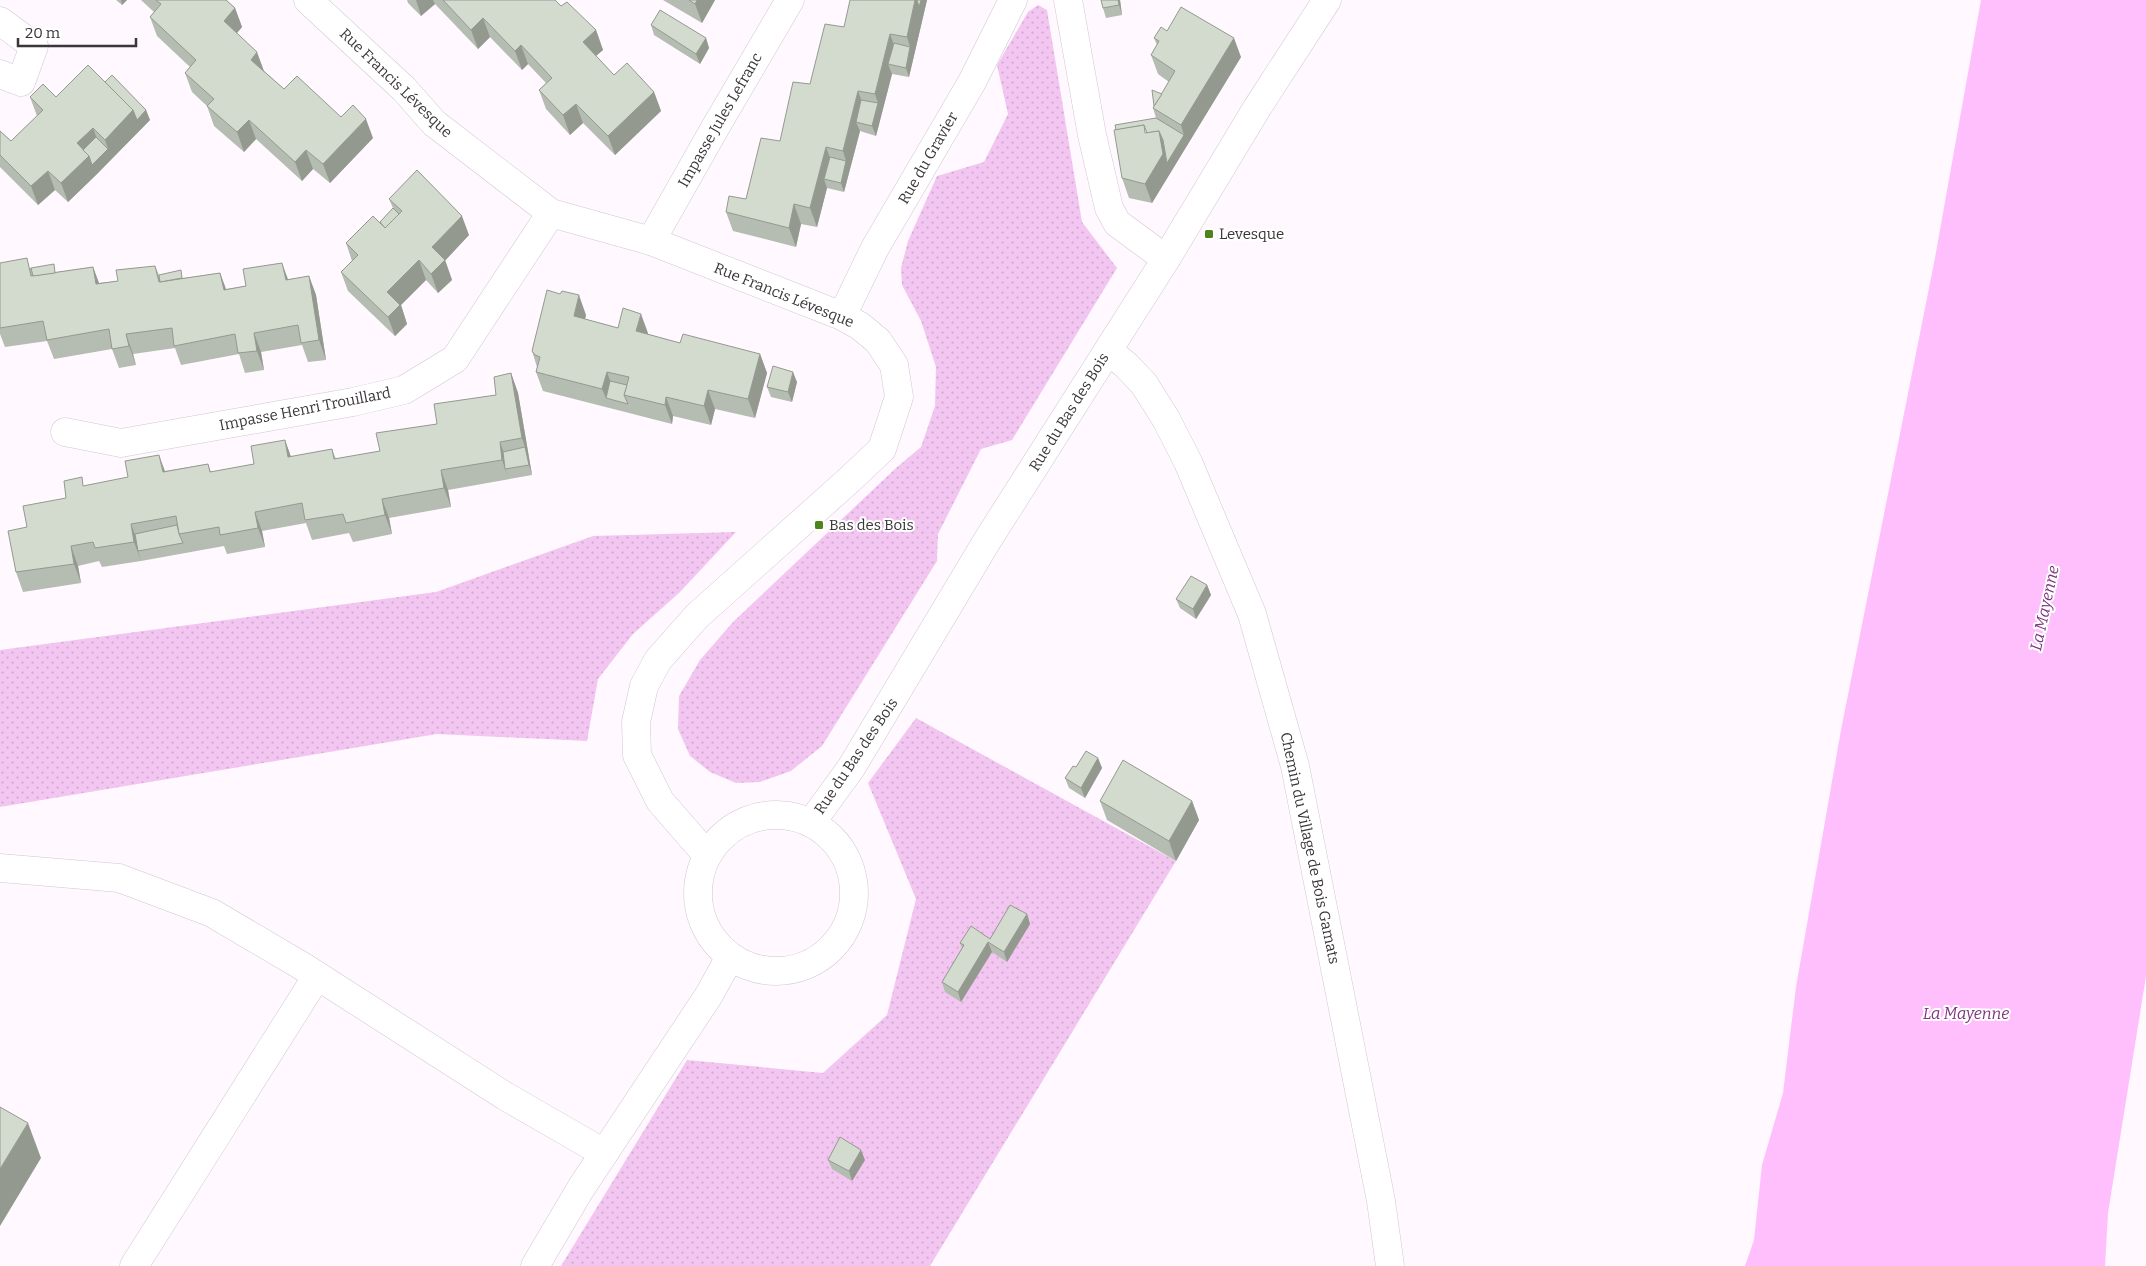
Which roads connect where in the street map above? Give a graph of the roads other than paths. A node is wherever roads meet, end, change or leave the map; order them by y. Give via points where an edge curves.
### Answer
1 (308, 0) edge
2 (790, 0) edge
3 (1013, 0) edge
4 (1068, 0) edge
5 (1327, 0) edge
6 (0, 21) edge
7 (0, 74) edge
8 (551, 213) junction
9 (652, 241) junction
10 (1166, 259) junction
11 (842, 316) junction
12 (1108, 351) junction
13 (64, 432) dead end
14 (811, 823) junction
15 (707, 855) junction
16 (0, 868) edge
17 (730, 957) junction
18 (317, 976) junction
19 (604, 1153) junction
20 (134, 1266) edge
21 (535, 1266) edge
22 (1390, 1266) edge

1 - 8 street, Rue Francis Lévesque via 404,89 434,123
2 - 9 street, Impasse Jules Lefranc
3 - 11 street, Rue du Gravier via 972,82 875,248
4 - 10 street via 1092,135 1109,208 1117,223
5 - 10 street, Rue du Bas des Bois
6 - 7 street via 34,46 20,82
8 - 9 street, Rue Francis Lévesque
8 - 13 street, Impasse Henri Trouillard via 454,359 404,390 121,443
9 - 11 street, Rue Francis Lévesque
10 - 12 street, Rue du Bas des Bois
11 - 15 street, Rue Francis Lévesque via 878,341 894,365 898,397 882,448 697,616 658,660 644,686 636,722 637,755 660,802
12 - 14 street, Rue du Bas des Bois via 987,541 852,768
12 - 22 street, Chemin du Village de Bois Gamats via 1144,384 1166,419 1188,462 1252,614 1296,766 1381,1201
14 - 15 street via 788,815 764,815 741,822 722,836
14 - 17 street via 832,838 847,859 854,883 853,909 843,933 827,953 804,966 779,971 753,968
15 - 17 street via 699,876 697,899 702,921 713,941
16 - 18 street via 119,878 212,913
17 - 19 street via 709,995
18 - 19 street via 505,1096
18 - 20 street
19 - 21 street

